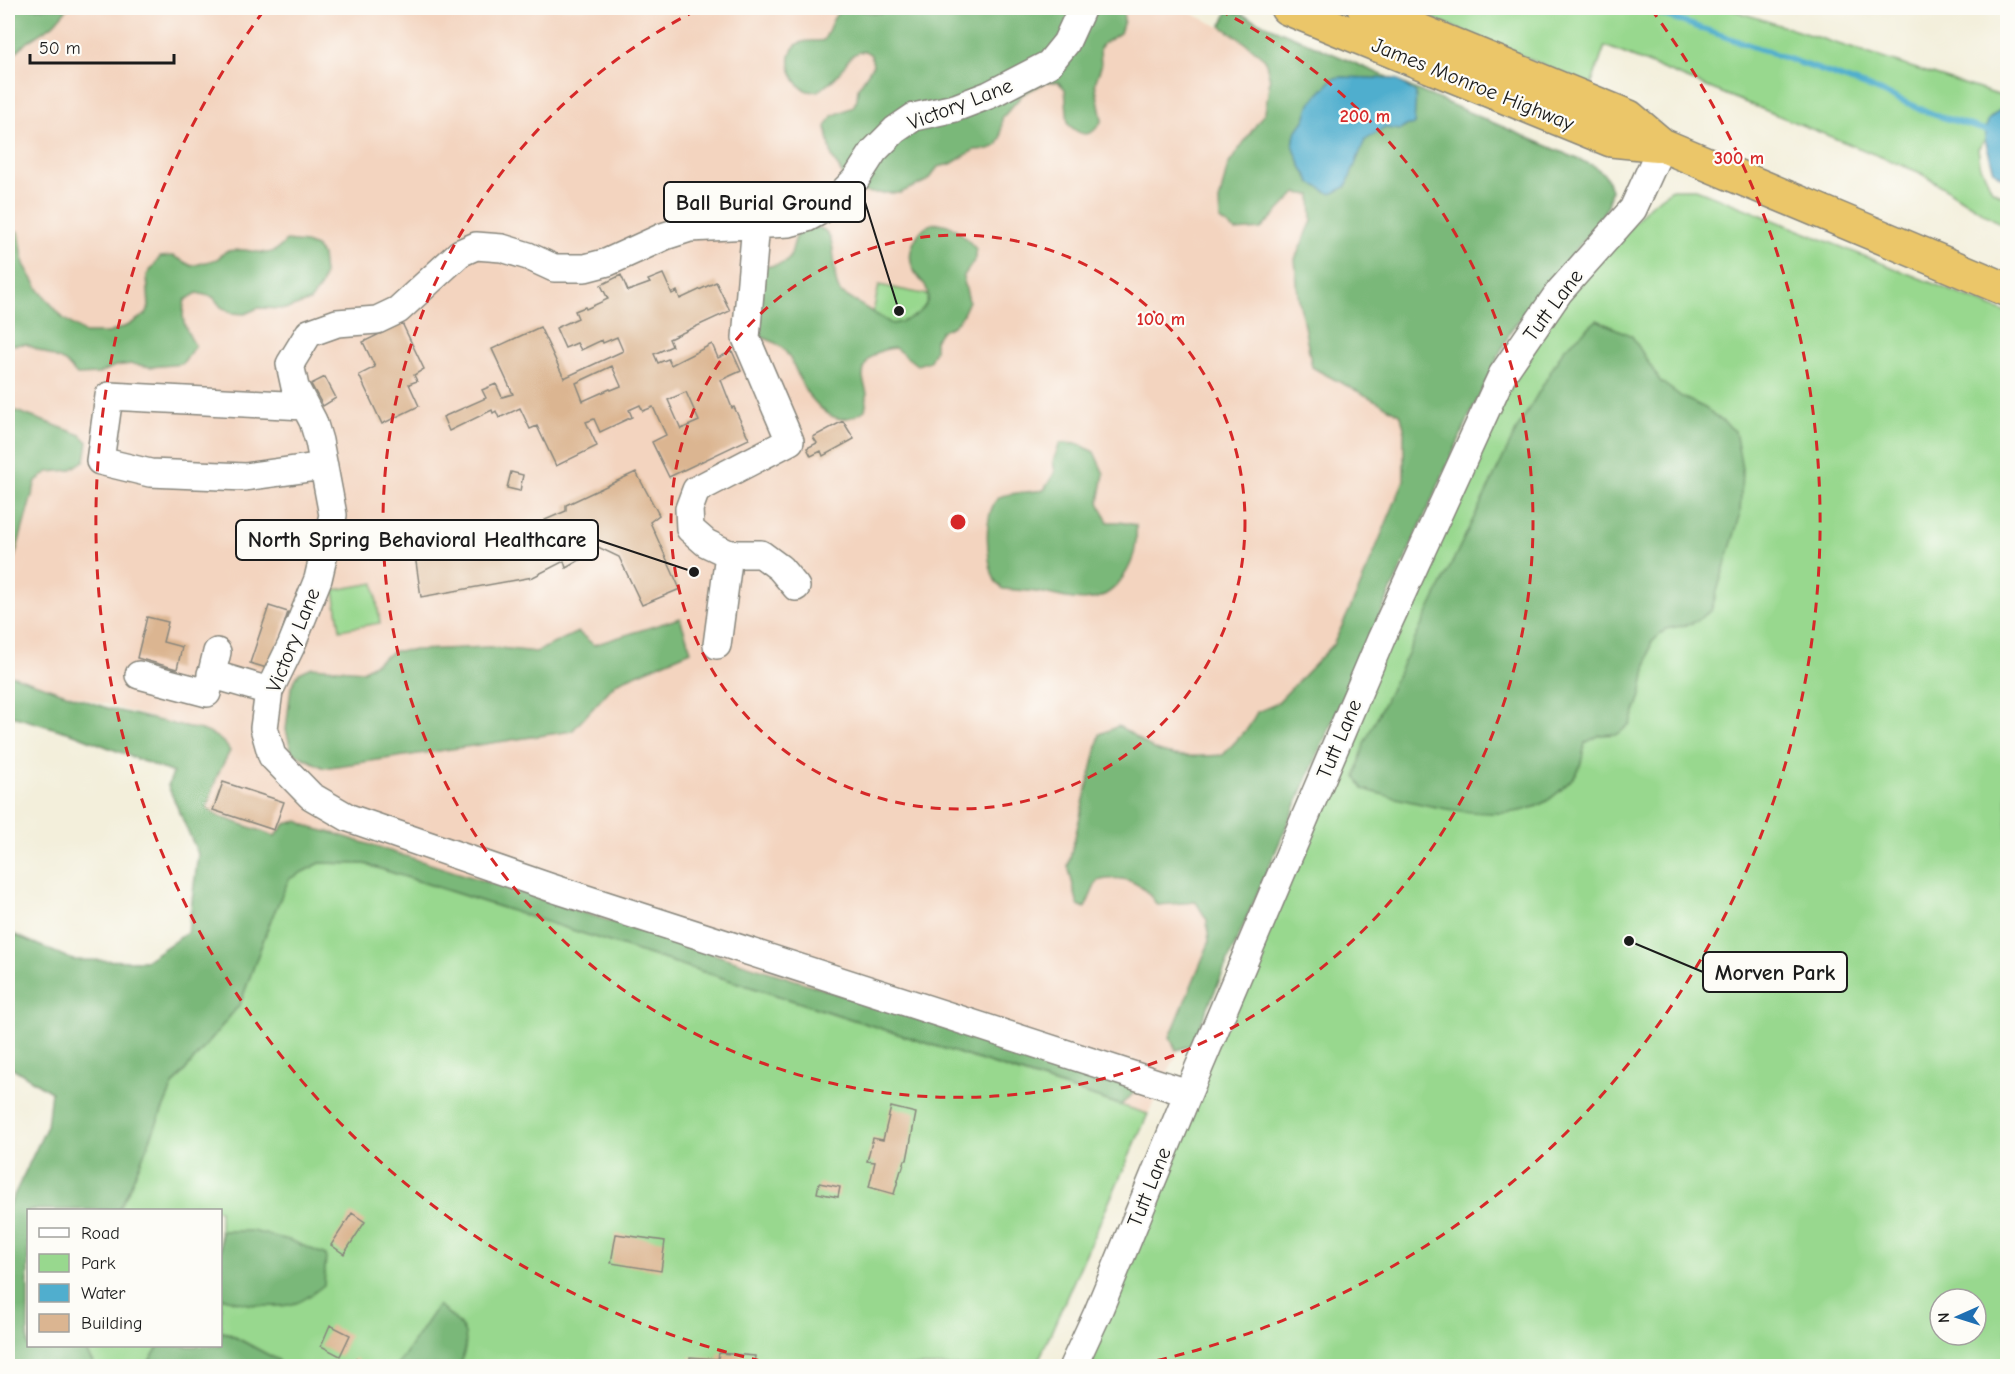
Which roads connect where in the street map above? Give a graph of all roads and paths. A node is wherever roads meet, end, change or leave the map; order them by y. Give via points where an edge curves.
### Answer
1 (1082, 8) edge
2 (1287, 8) edge
3 (1364, 8) edge
4 (1662, 145) junction
5 (756, 224) junction
6 (2007, 290) edge
7 (304, 406) junction
8 (324, 466) junction
9 (729, 554) junction
10 (796, 587) dead end
11 (717, 645) dead end
12 (139, 675) dead end
13 (269, 691) junction
14 (1188, 1093) junction
15 (1073, 1366) edge

1 - 5 street, Victory Lane via 1066,43 1049,64 989,95 914,117 895,130 856,179 822,210 789,223
2 - 4 highway, James Monroe Highway via 1611,140
3 - 4 highway, James Monroe Highway via 1629,117
4 - 6 highway, James Monroe Highway
4 - 14 street, Tutt Lane via 1633,209 1559,292 1503,375 1382,639
5 - 7 street, Victory Lane via 690,228 585,268 554,268 502,248 476,246 460,253 398,310 377,320 338,323 309,333 290,364
5 - 9 street via 746,338 790,441 696,490 688,509 690,529 706,543
7 - 8 street, Victory Lane via 313,421
7 - 8 street via 109,396 100,461 150,473 245,477
8 - 13 street, Victory Lane via 333,515 327,545 318,579
9 - 10 street via 761,554
9 - 11 street
12 - 13 street via 207,693 214,663
13 - 14 street, Victory Lane via 264,728 272,756 311,796 349,818 549,887
14 - 15 street, Tutt Lane

